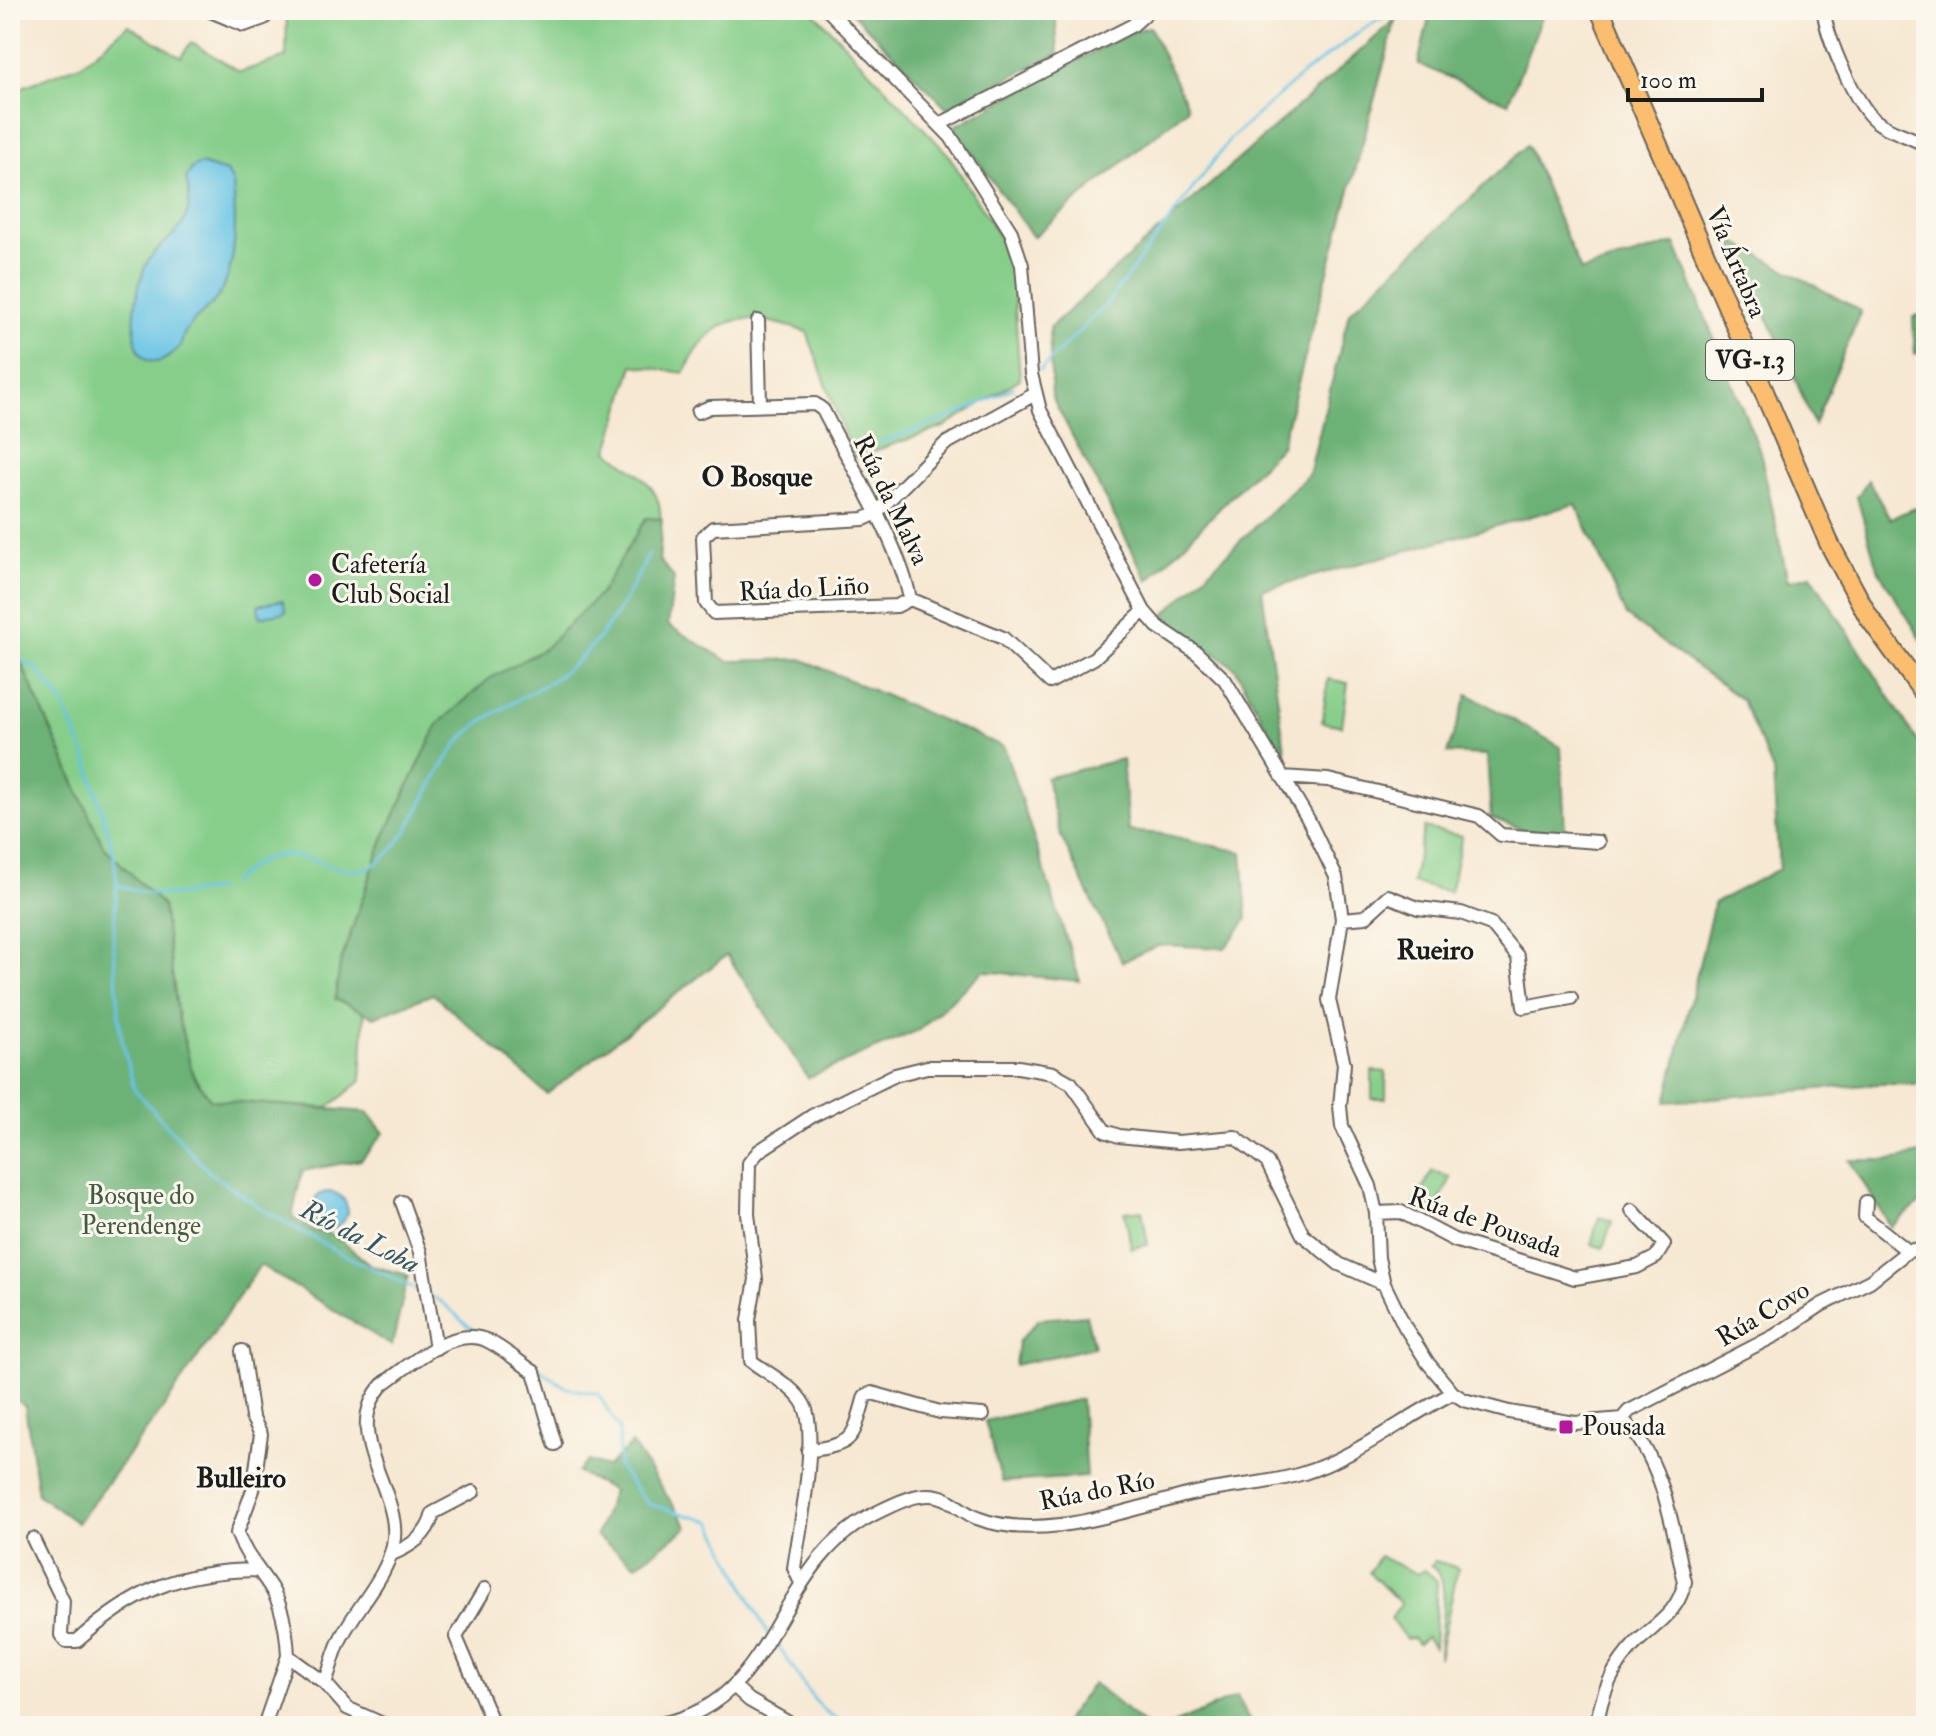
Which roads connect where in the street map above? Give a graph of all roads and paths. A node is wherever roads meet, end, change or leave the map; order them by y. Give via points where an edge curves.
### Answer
1 (208, 10) edge
2 (271, 10) edge
3 (828, 10) edge
4 (1600, 10) edge
5 (1823, 10) edge
6 (1144, 12) edge
7 (940, 124) junction
8 (1926, 146) edge
9 (758, 321) dead end
10 (1035, 394) junction
11 (760, 404) junction
12 (698, 412) dead end
13 (875, 514) junction
14 (910, 599) junction
15 (1144, 611) junction
16 (1926, 696) edge
17 (1282, 777) junction
18 (1598, 842) dead end
19 (1342, 919) junction
20 (1571, 998) dead end
21 (402, 1202) dead end
22 (1866, 1202) dead end
23 (1632, 1210) dead end
24 (1376, 1213) junction
25 (1926, 1248) edge
26 (1908, 1251) junction
27 (1384, 1284) junction
28 (436, 1348) junction
29 (242, 1351) dead end
30 (1453, 1393) junction
31 (983, 1415) dead end
32 (1622, 1419) junction
33 (555, 1444) dead end
34 (808, 1451) junction
35 (473, 1492) dead end
36 (33, 1539) dead end
37 (390, 1555) junction
38 (256, 1570) junction
39 (801, 1583) junction
40 (485, 1589) dead end
41 (288, 1656) junction
42 (325, 1683) junction
43 (735, 1687) junction
44 (264, 1726) edge
45 (387, 1726) edge
46 (494, 1726) edge
47 (643, 1726) edge
48 (794, 1726) edge
49 (1597, 1726) edge

1 - 2 street via 244,25
3 - 7 street
4 - 16 highway, Vía Ártabra / VG-1.3 via 1829,543 1868,616
5 - 8 street via 1867,114
6 - 7 street via 1103,42
7 - 10 street via 1018,249
9 - 11 street
10 - 13 street via 945,444
10 - 15 street via 1061,455
11 - 12 street, Rúa da Malva
11 - 13 street, Rúa da Malva via 815,404 823,410
13 - 14 street, Rúa da Malva
13 - 14 street, Rúa do Liño via 864,519 713,528 703,537 706,603 722,615 897,606
14 - 15 street, Rúa da Malva via 1003,638 1050,682 1094,658
15 - 17 street via 1225,680
17 - 18 street via 1328,780 1479,816 1501,835
17 - 19 street via 1336,877
19 - 20 street via 1365,917 1388,896 1437,913 1478,917 1497,930 1518,957 1524,1007
19 - 24 street via 1329,985 1344,1064 1341,1116
21 - 28 street via 420,1252
22 - 26 street via 1865,1217
23 - 24 street, Rúa de Pousada via 1664,1244 1656,1257 1637,1267 1575,1278 1454,1240 1401,1212
24 - 27 street
25 - 26 street, Rúa Covo
26 - 32 street, Rúa Covo via 1870,1281
27 - 30 street via 1420,1351
27 - 34 street via 1339,1264 1303,1235 1267,1162 1235,1137 1178,1142 1119,1136 1105,1131 1071,1083 1053,1073 1018,1067 927,1067 895,1075 812,1116 749,1163 748,1214 756,1279 749,1320 751,1361 804,1404
28 - 33 street via 470,1336 487,1340 534,1372
28 - 37 street via 383,1384 370,1411 371,1458 393,1522
29 - 38 street via 252,1417 261,1434 253,1490 237,1533
30 - 32 street via 1477,1405 1548,1419
30 - 39 street, Rúa do Río via 1305,1473 1061,1525 1018,1526 978,1519 943,1497 925,1494 852,1525
31 - 34 street via 940,1412 872,1393 865,1396 848,1439
32 - 49 street via 1650,1455 1685,1582 1670,1615 1613,1669
34 - 39 street via 794,1568
35 - 37 street via 433,1513 422,1536
36 - 38 street via 63,1601 61,1635 66,1641 77,1641 113,1609 148,1590 215,1571
37 - 42 street via 340,1640
38 - 41 street via 272,1589
39 - 43 street, Rúa do Río
40 - 46 street via 456,1637
41 - 42 street
41 - 44 street
42 - 45 street via 347,1708
43 - 47 street, Rúa do Río via 689,1718
43 - 48 street

